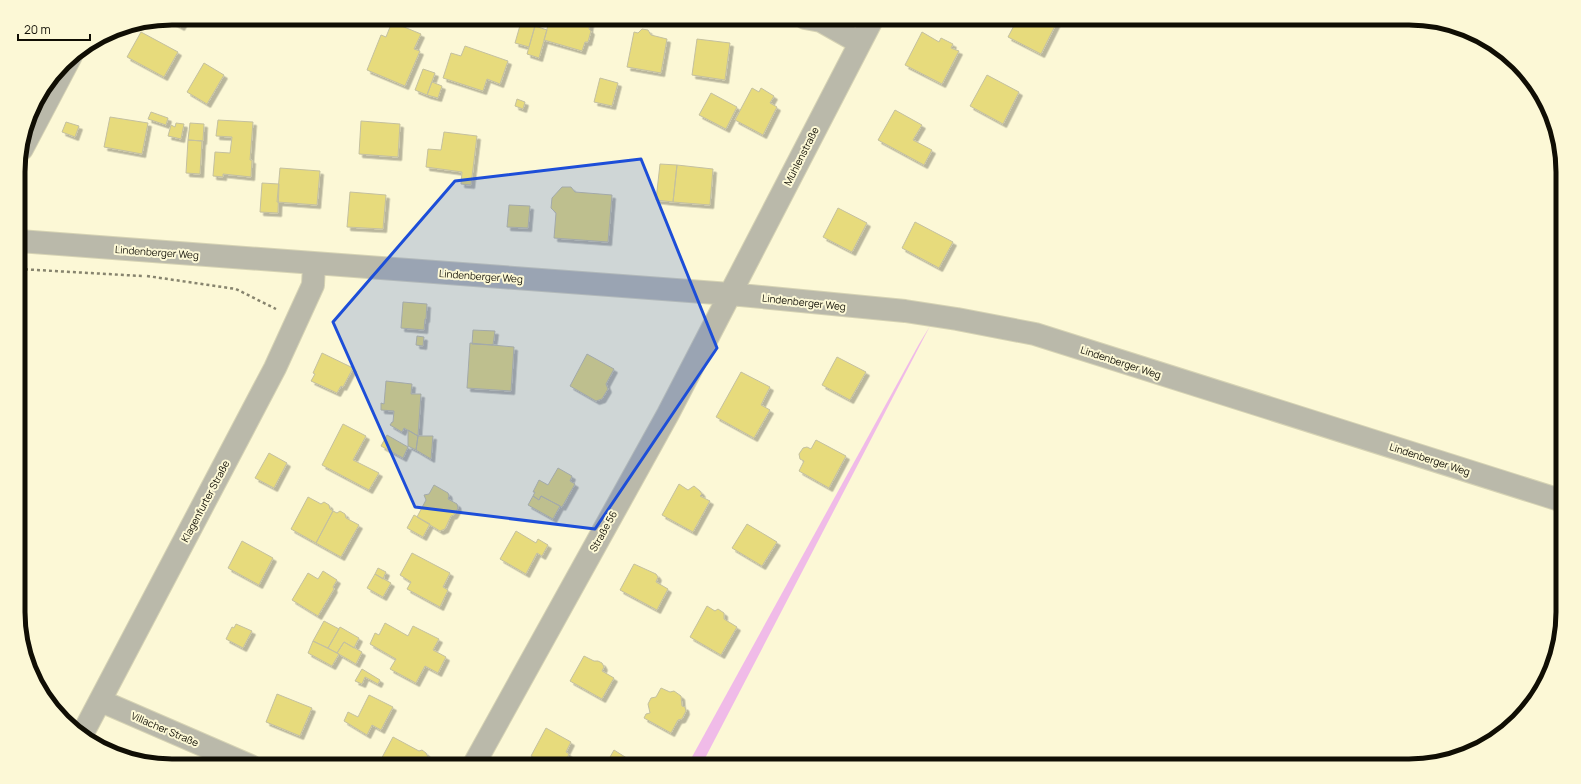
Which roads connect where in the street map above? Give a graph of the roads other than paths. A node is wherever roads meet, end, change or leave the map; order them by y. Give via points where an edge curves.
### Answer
1 (828, 25) edge
2 (869, 25) edge
3 (860, 43) junction
4 (61, 75) edge
5 (30, 134) edge
6 (25, 242) edge
7 (314, 264) junction
8 (730, 294) junction
9 (1556, 499) edge
10 (101, 701) junction
11 (84, 731) edge
12 (235, 759) edge
13 (477, 759) edge

1 - 3 street
2 - 3 street, Mühlenstraße
3 - 8 street, Mühlenstraße
4 - 5 street
6 - 7 street, Lindenberger Weg
7 - 8 street, Lindenberger Weg
7 - 10 street, Klagenfurter Straße via 313,285 275,368
8 - 9 street, Lindenberger Weg via 905,311 1035,334
8 - 13 street, Straße 56 via 668,414
10 - 11 street, Klagenfurter Straße
10 - 12 street, Villacher Straße

